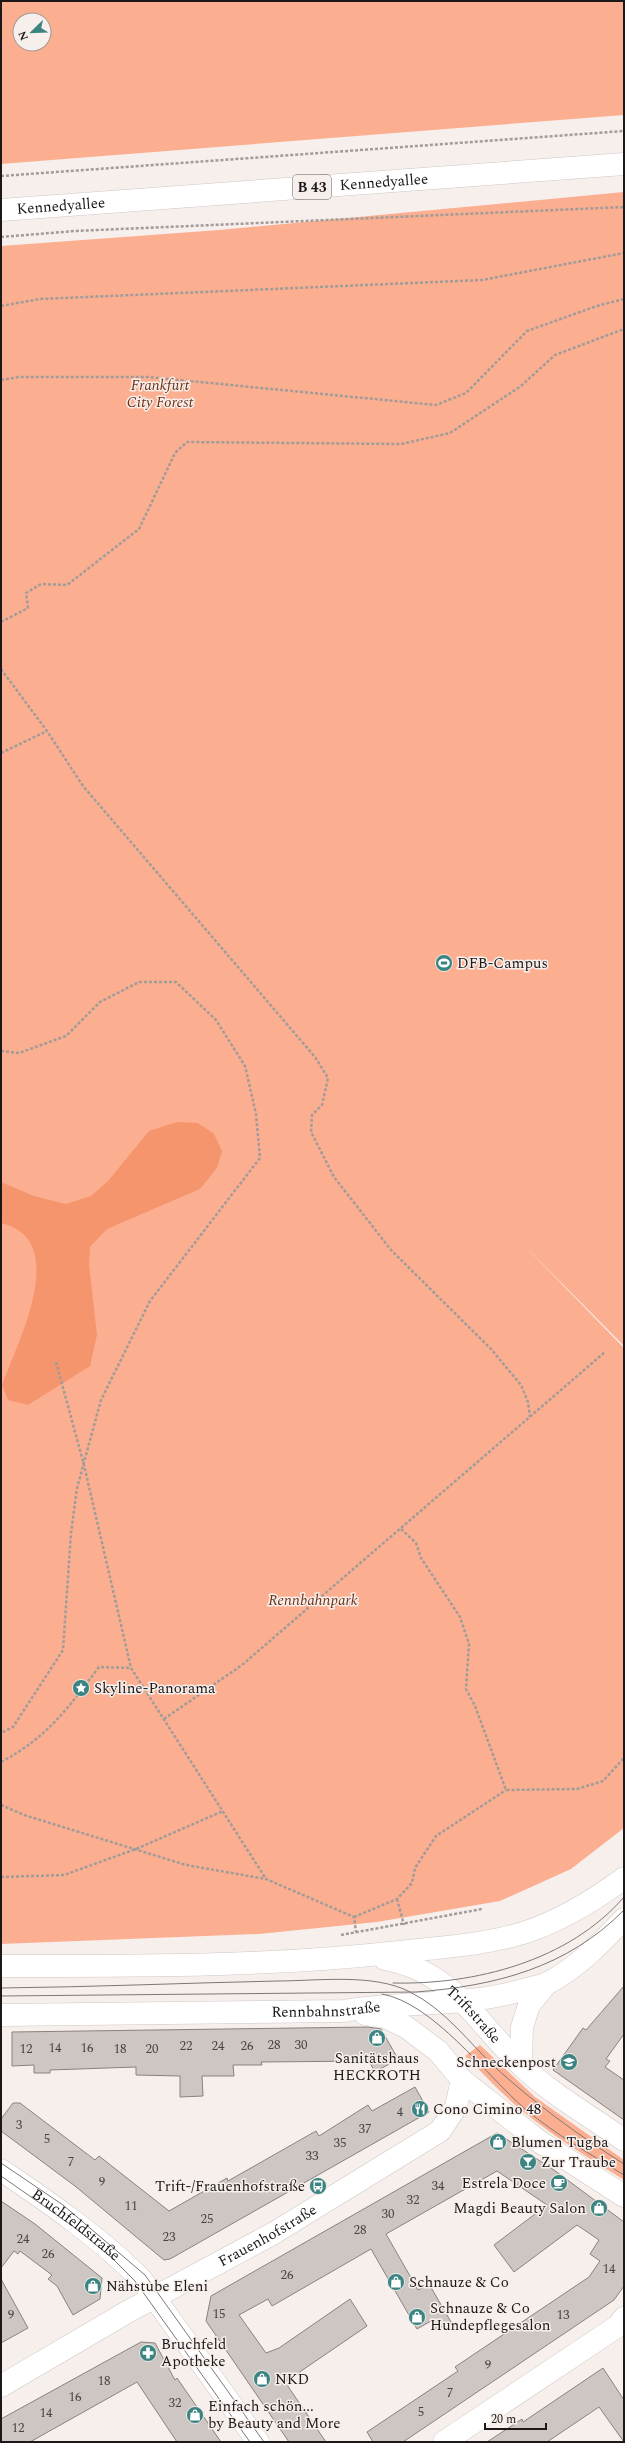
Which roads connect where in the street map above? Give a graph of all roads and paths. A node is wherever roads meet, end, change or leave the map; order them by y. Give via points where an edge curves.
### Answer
1 (624, 131) edge
2 (624, 164) edge
3 (1, 176) edge
4 (624, 207) edge
5 (1, 210) edge
6 (1, 237) edge
7 (624, 253) edge
8 (624, 299) edge
9 (1, 306) edge
10 (624, 329) edge
11 (1, 380) edge
12 (1, 622) edge
13 (1, 669) edge
14 (47, 731) junction
15 (1, 753) edge
16 (1, 1051) edge
17 (605, 1352) dead end
18 (56, 1362) dead end
19 (530, 1418) junction
20 (84, 1465) junction
21 (402, 1529) junction
22 (131, 1668) junction
23 (164, 1719) junction
24 (1, 1732) edge
25 (624, 1758) edge
26 (1, 1762) edge
27 (506, 1790) junction
28 (1, 1805) edge
29 (223, 1811) junction
30 (136, 1849) junction
31 (1, 1877) edge
32 (266, 1878) junction
33 (624, 1878) edge
34 (397, 1898) junction
35 (482, 1909) dead end
36 (354, 1916) junction
37 (624, 1919) edge
38 (404, 1924) junction
39 (479, 1943) junction
40 (368, 1955) junction
41 (1, 1966) edge
42 (434, 1976) junction
43 (547, 1983) junction
44 (464, 2002) junction
45 (425, 2005) junction
46 (344, 2011) junction
47 (1, 2015) edge
48 (438, 2052) junction
49 (521, 2065) junction
50 (462, 2080) junction
51 (624, 2140) edge
52 (1, 2170) edge
53 (624, 2196) edge
54 (155, 2297) junction
55 (624, 2318) edge
56 (1, 2386) edge
57 (258, 2442) edge
58 (444, 2442) edge

1 - 3 path
2 - 5 main road, Kennedyallee / B 43
4 - 6 path via 83,231
7 - 9 path via 482,280 40,299
8 - 11 path via 528,331 466,393 436,405 148,377 18,377
10 - 12 path via 555,355 520,386 450,433 401,444 187,442 175,453 139,529 67,585 41,584 26,593 28,608
13 - 14 path
14 - 15 path
14 - 19 path via 83,786 315,1057 328,1078 322,1105 312,1115 311,1132 334,1177 391,1250 491,1349 521,1385 528,1402
16 - 20 path via 19,1053 66,1036 100,1002 139,982 176,982 216,1020 245,1066 256,1114 260,1158 150,1301 101,1400
17 - 19 path
18 - 20 path
19 - 21 path
20 - 22 path
20 - 24 path via 71,1532 63,1650 13,1727
21 - 23 path via 242,1665
21 - 27 path via 416,1544 421,1558 460,1617 469,1644 466,1689 475,1706
22 - 23 path
22 - 26 path via 99,1667 59,1720 27,1748
23 - 29 path
25 - 27 path via 603,1781 577,1789
27 - 34 path via 436,1836 415,1868 412,1883
28 - 30 path via 24,1815
29 - 30 path
29 - 32 path
30 - 31 path via 64,1875
30 - 32 path via 186,1864
32 - 36 path
33 - 39 main road via 576,1912 526,1932
34 - 36 path
34 - 38 path
35 - 38 path
36 - 38 path via 356,1932
37 - 43 main road, Rennbahnstraße via 585,1958
39 - 40 main road
39 - 42 main road via 453,1954 441,1964
40 - 41 main road via 170,1966
40 - 42 main road, Triftstraße via 408,1963
42 - 44 main road, Triftstraße
42 - 45 main road
43 - 44 main road, Rennbahnstraße via 496,1997
43 - 49 main road via 529,2005 524,2020
44 - 45 main road, Rennbahnstraße
44 - 49 main road, Triftstraße
45 - 46 main road, Rennbahnstraße via 367,2007
45 - 48 main road via 428,2032
46 - 47 main road, Rennbahnstraße
46 - 48 main road via 385,2017 406,2028
48 - 50 main road
49 - 51 main road, Triftstraße
50 - 53 main road via 540,2142
50 - 54 main road, Frauenhofstraße via 456,2107 440,2131 274,2233
52 - 54 main road, Bruchfeldstraße via 59,2209 114,2253 141,2278
54 - 56 main road, Frauenhofstraße
54 - 57 main road, Bruchfeldstraße
55 - 58 main road via 618,2326

